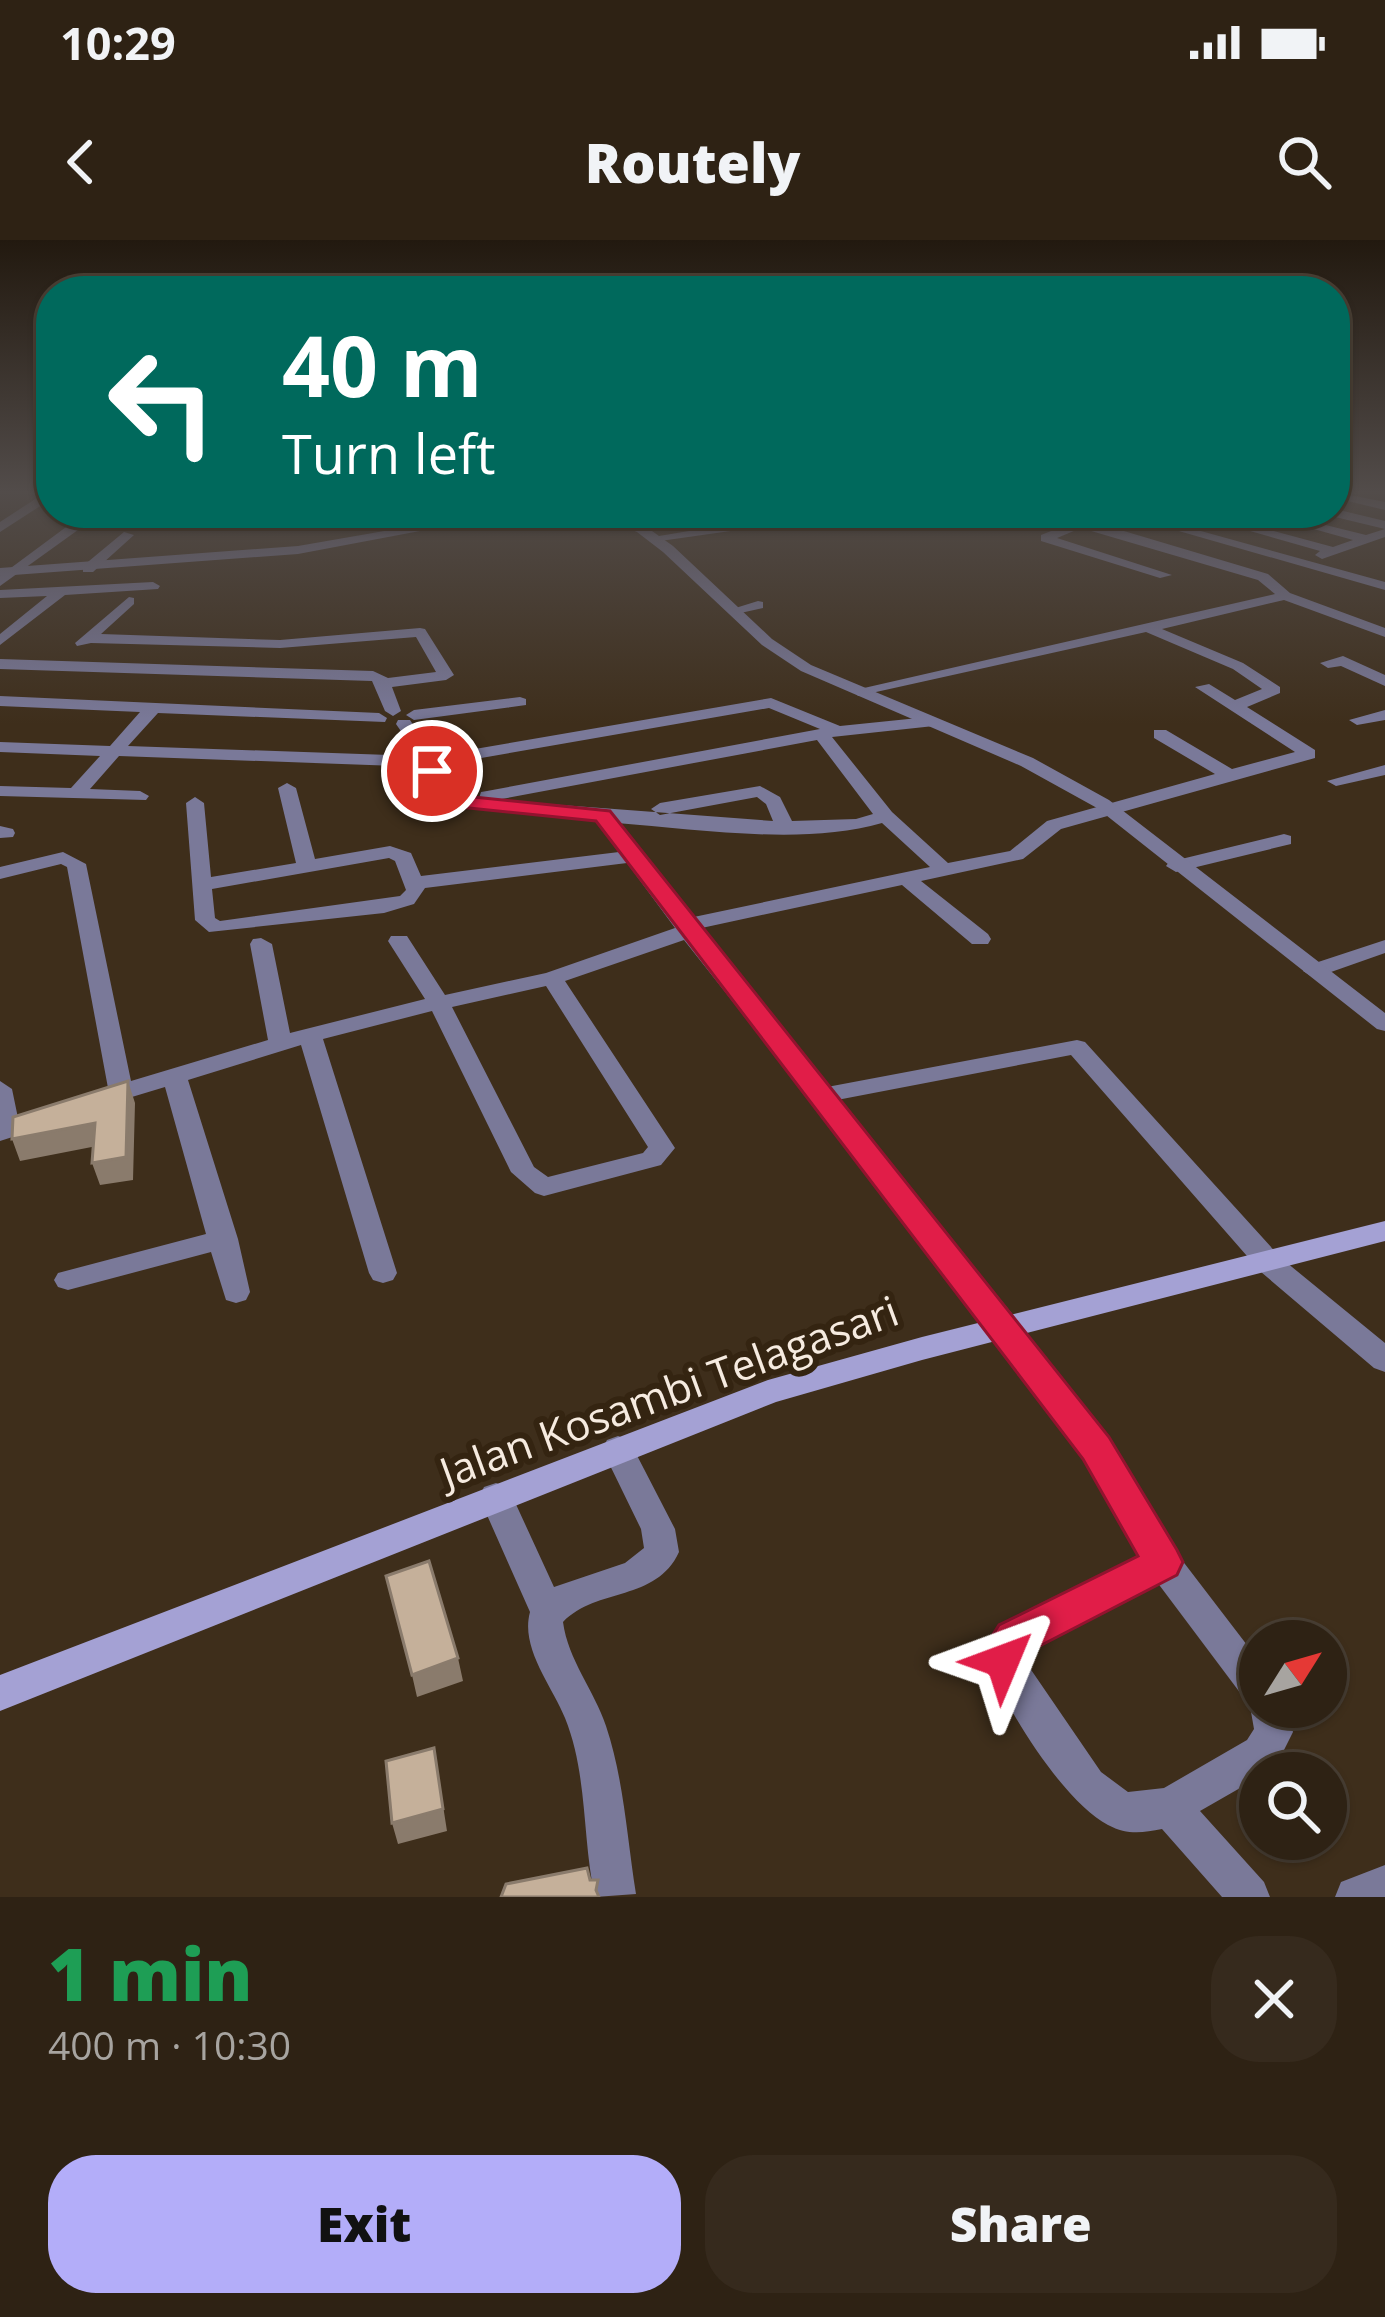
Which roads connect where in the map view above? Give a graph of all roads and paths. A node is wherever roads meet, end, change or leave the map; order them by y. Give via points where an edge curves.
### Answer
1 (61, 569) edge
2 (688, 569) edge
3 (1147, 569) edge
4 (1237, 569) edge
5 (1282, 569) edge
6 (1326, 569) edge
7 (7, 572) edge
8 (1165, 575) dead end
9 (1385, 575) edge
10 (1263, 577) junction
11 (1368, 581) junction
12 (0, 582) edge
13 (153, 586) dead end
14 (1385, 586) edge
15 (60, 592) junction
16 (0, 594) edge
17 (128, 595) junction
18 (1285, 596) junction
19 (758, 605) dead end
20 (736, 610) junction
21 (1360, 610) junction
22 (1385, 614) edge
23 (1146, 627) junction
24 (1385, 633) edge
25 (87, 638) junction
26 (112, 638) junction
27 (0, 641) edge
28 (1328, 663) dead end
29 (0, 664) edge
30 (60, 666) junction
31 (1385, 681) edge
32 (382, 685) junction
33 (1203, 687) dead end
34 (864, 693) junction
35 (0, 701) edge
36 (520, 702) dead end
37 (1235, 706) junction
38 (154, 707) junction
39 (1385, 715) edge
40 (397, 717) junction
41 (1357, 720) dead end
42 (928, 722) junction
43 (830, 732) junction
44 (1160, 734) dead end
45 (0, 747) edge
46 (114, 752) junction
47 (428, 762) junction
48 (1385, 770) edge
49 (1231, 776) junction
50 (1336, 782) dead end
51 (287, 788) dead end
52 (0, 791) edge
53 (76, 794) junction
54 (140, 796) dead end
55 (458, 801) junction
56 (195, 803) dead end
57 (1109, 809) junction
58 (615, 816) junction
59 (885, 816) junction
60 (785, 826) junction
61 (1284, 840) dead end
62 (633, 856) junction
63 (307, 866) junction
64 (1176, 866) junction
65 (944, 870) junction
66 (0, 874) edge
67 (903, 876) junction
68 (413, 883) junction
69 (202, 885) junction
70 (686, 928) junction
71 (980, 939) dead end
72 (399, 941) dead end
73 (261, 944) dead end
74 (1385, 946) edge
75 (1314, 971) junction
76 (552, 978) junction
77 (439, 1003) junction
78 (1385, 1024) edge
79 (310, 1036) junction
80 (281, 1045) junction
81 (174, 1075) junction
82 (0, 1089) edge
83 (121, 1092) junction
84 (818, 1096) junction
85 (4, 1131) edge
86 (1385, 1231) edge
87 (224, 1239) junction
88 (1271, 1264) junction
89 (383, 1273) dead end
90 (68, 1280) dead end
91 (236, 1292) dead end
92 (1004, 1324) junction
93 (1385, 1360) edge
94 (618, 1449) junction
95 (496, 1497) junction
96 (1163, 1562) junction
97 (548, 1610) junction
98 (1239, 1664) edge
99 (0, 1693) edge
100 (1273, 1728) edge
101 (1170, 1807) junction
102 (1385, 1886) edge
103 (615, 1894) edge
104 (1249, 1897) edge
105 (1355, 1897) edge

1 - 7 street
2 - 20 street
3 - 8 street
4 - 10 street
5 - 10 street
6 - 11 street
7 - 12 street
9 - 11 street
10 - 18 street
11 - 14 street
13 - 17 street
15 - 16 street
15 - 17 street
15 - 27 street
17 - 25 street
17 - 26 street via 133,616
18 - 21 street
18 - 23 street
19 - 20 street
20 - 34 street via 784,655
21 - 22 street
21 - 24 street
23 - 34 street
23 - 37 street via 1274,690
25 - 26 street
25 - 30 street
26 - 32 street via 280,644 420,632 446,675
28 - 31 street via 1343,661
29 - 30 street
30 - 32 street via 373,676
32 - 40 street
33 - 37 street
34 - 42 street
35 - 38 street
36 - 40 street
37 - 49 street via 1310,752
38 - 40 street
38 - 46 street
39 - 41 street
40 - 47 street
42 - 43 street
42 - 57 street via 1046,771
43 - 47 street via 771,704
43 - 55 street
43 - 59 street
44 - 49 street
45 - 46 street
46 - 47 street
46 - 53 street
47 - 55 street
48 - 50 street
49 - 57 street
51 - 63 street
52 - 53 street
53 - 54 street
55 - 58 street
56 - 69 street
57 - 64 street
57 - 65 street via 1054,825 1016,854
58 - 60 street
58 - 60 street via 754,790 774,801
58 - 62 street
59 - 60 street via 857,825
59 - 65 street
61 - 64 street
62 - 68 street
62 - 70 street
63 - 68 street via 400,854
63 - 69 street
64 - 75 street
65 - 67 street
66 - 83 street via 63,858 76,864
67 - 70 street
67 - 71 street
68 - 69 street via 413,896 384,907 232,929 206,920
70 - 76 street
70 - 84 street
72 - 77 street
73 - 80 street
74 - 75 street
75 - 78 street
76 - 77 street
76 - 77 street via 662,1148 659,1156 544,1187 531,1181
77 - 79 street
79 - 80 street
79 - 89 street
80 - 81 street
81 - 83 street
81 - 87 street
82 - 85 street
83 - 85 street
84 - 88 street via 1077,1047
84 - 92 street
86 - 88 main road, Jalan Kosambi Telagasari
87 - 90 street
87 - 91 street
88 - 92 main road, Jalan Kosambi Telagasari
88 - 93 street
92 - 94 main road, Jalan Kosambi Telagasari via 768,1393
92 - 96 street via 1096,1448
94 - 95 main road, Jalan Kosambi Telagasari
94 - 97 street via 662,1552 650,1568
95 - 97 street
95 - 99 main road, Jalan Kosambi Telagasari
96 - 98 street
96 - 101 street via 1014,1639 1003,1661 1104,1802 1137,1814
97 - 103 street via 546,1642 590,1736
100 - 101 street via 1261,1754
101 - 104 street
102 - 105 street

